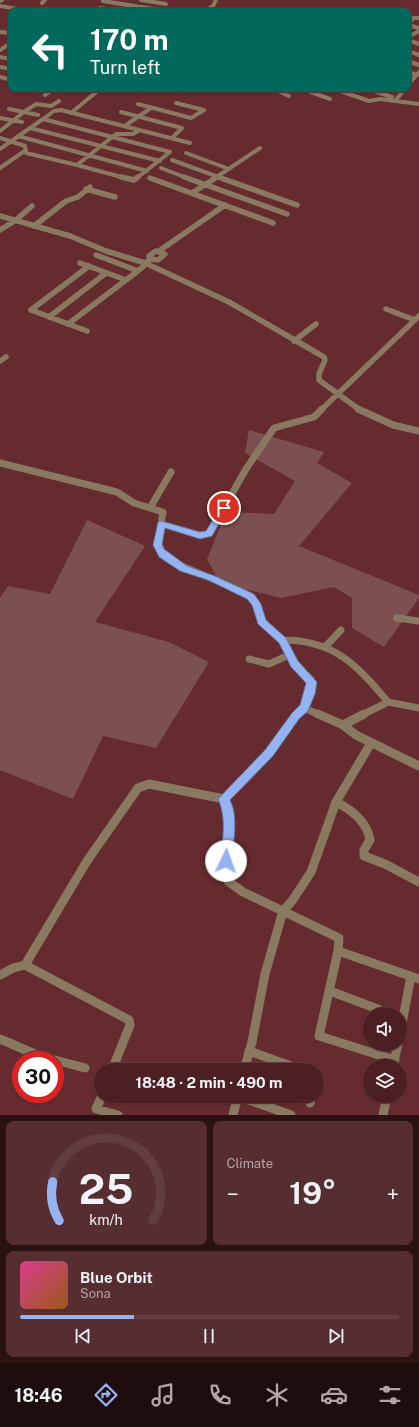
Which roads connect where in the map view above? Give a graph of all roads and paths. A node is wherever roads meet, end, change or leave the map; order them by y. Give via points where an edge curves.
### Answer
1 (142, 0) edge
2 (216, 0) edge
3 (103, 1) dead end
4 (166, 4) dead end
5 (0, 6) edge
6 (136, 6) junction
7 (12, 8) edge
8 (134, 8) edge
9 (148, 8) edge
10 (210, 8) edge
11 (419, 18) edge
12 (419, 22) edge
13 (419, 30) edge
14 (413, 34) joint
15 (419, 36) edge
16 (50, 92) edge
17 (96, 92) edge
18 (278, 92) edge
19 (311, 92) edge
20 (344, 92) edge
21 (376, 92) edge
22 (401, 92) edge
23 (46, 95) dead end
24 (289, 96) dead end
25 (330, 99) dead end
26 (396, 100) junction
27 (59, 101) dead end
28 (176, 103) dead end
29 (138, 104) dead end
30 (419, 104) edge
31 (151, 108) junction
32 (9, 109) dead end
33 (24, 112) junction
34 (121, 112) dead end
35 (71, 113) junction
36 (38, 115) dead end
37 (138, 116) junction
38 (0, 118) edge
39 (44, 119) junction
40 (13, 120) junction
41 (22, 122) dead end
42 (126, 125) junction
43 (30, 128) junction
44 (1, 130) edge
45 (139, 130) junction
46 (11, 131) dead end
47 (18, 136) junction
48 (113, 136) junction
49 (0, 138) edge
50 (172, 138) junction
51 (10, 142) junction
52 (190, 143) dead end
53 (101, 146) junction
54 (260, 148) dead end
55 (0, 149) edge
56 (26, 150) junction
57 (186, 153) dead end
58 (89, 155) junction
59 (172, 160) dead end
60 (160, 161) junction
61 (77, 165) junction
62 (0, 168) edge
63 (161, 168) dead end
64 (229, 169) junction
65 (147, 171) junction
66 (218, 176) junction
67 (150, 178) dead end
68 (206, 184) junction
69 (192, 193) junction
70 (115, 197) dead end
71 (297, 205) dead end
72 (32, 206) dead end
73 (227, 206) junction
74 (288, 214) dead end
75 (0, 216) edge
76 (16, 220) junction
77 (273, 223) dead end
78 (34, 226) junction
79 (0, 230) edge
80 (96, 255) dead end
81 (148, 262) junction
82 (80, 263) dead end
83 (89, 266) junction
84 (138, 271) junction
85 (106, 273) junction
86 (126, 280) junction
87 (386, 309) dead end
88 (49, 317) junction
89 (417, 318) edge
90 (68, 324) junction
91 (316, 324) dead end
92 (87, 331) dead end
93 (294, 341) junction
94 (6, 357) dead end
95 (0, 361) edge
96 (339, 394) junction
97 (419, 431) edge
98 (0, 463) edge
99 (171, 472) dead end
100 (150, 508) junction
101 (161, 524) junction
102 (397, 618) dead end
103 (419, 621) edge
104 (341, 630) dead end
105 (283, 640) junction
106 (326, 646) junction
107 (289, 655) junction
108 (249, 659) dead end
109 (388, 702) junction
110 (304, 708) junction
111 (419, 708) edge
112 (343, 725) junction
113 (371, 743) junction
114 (419, 765) edge
115 (224, 799) junction
116 (336, 802) junction
117 (419, 882) edge
118 (283, 911) junction
119 (338, 951) junction
120 (25, 965) junction
121 (0, 975) edge
122 (415, 978) edge
123 (330, 991) junction
124 (372, 1007) edge
125 (406, 1007) edge
126 (0, 1039) edge
127 (28, 1051) edge
128 (249, 1051) junction
129 (383, 1059) edge
130 (64, 1062) edge
131 (115, 1063) edge
132 (246, 1063) edge
133 (282, 1063) edge
134 (85, 1068) dead end
135 (386, 1103) edge
136 (95, 1112) edge
137 (118, 1115) edge
138 (233, 1115) edge
139 (291, 1115) edge
140 (383, 1115) edge

1 - 4 street
1 - 6 street
2 - 10 street
3 - 6 street
5 - 7 street
6 - 8 street
6 - 9 street
11 - 12 street via 412,18
13 - 14 street
14 - 15 street
16 - 23 street
17 - 35 street
18 - 24 street
19 - 25 street
20 - 26 street via 369,101
21 - 26 street
22 - 26 street
26 - 30 street
27 - 33 street via 51,106 36,104
28 - 31 street via 204,110 192,118
29 - 31 street
31 - 37 street
32 - 33 street
33 - 36 street
33 - 40 street
34 - 37 street
35 - 39 street via 56,110
35 - 42 street
37 - 42 street
37 - 50 street via 183,129
38 - 40 street
39 - 43 street
39 - 48 street
40 - 41 street
40 - 44 street
42 - 45 street
43 - 47 street
43 - 53 street
44 - 46 street
45 - 48 street via 133,134
45 - 50 street
47 - 51 street
47 - 58 street
48 - 53 street
48 - 60 street via 170,152
49 - 51 street
50 - 52 street
51 - 55 street
51 - 56 street via 24,146
53 - 58 street
53 - 60 street
54 - 64 street
56 - 61 street via 26,153
56 - 62 street
57 - 64 street
58 - 61 street
58 - 65 street
59 - 66 street
60 - 65 street
61 - 65 street via 134,180
63 - 68 street
64 - 66 street
66 - 68 street
66 - 71 street
67 - 69 street
68 - 69 street
68 - 74 street
69 - 73 street
70 - 78 street via 88,188 66,201
72 - 76 street
73 - 77 street
73 - 81 street via 161,252 149,256
75 - 76 street
76 - 78 street
76 - 79 street
78 - 81 street via 70,236 106,251
80 - 84 street
81 - 84 street
81 - 93 street via 229,302
82 - 83 street
83 - 85 street
83 - 88 street via 31,310
84 - 86 street
85 - 86 street
85 - 88 street
86 - 90 street
87 - 89 street
88 - 90 street
89 - 96 street
90 - 92 street
91 - 93 street
93 - 96 street via 324,357 318,374 320,380
94 - 95 street
96 - 97 street via 354,407 372,416 393,425
96 - 101 street via 312,418 274,428 246,469 209,534 200,535
98 - 100 street via 117,492 134,503
99 - 100 street
100 - 101 street via 162,512
101 - 105 street via 158,545 162,554 184,568 251,596 257,604 261,622
102 - 103 street
104 - 106 street
105 - 106 street
105 - 107 street
106 - 109 street via 366,675
107 - 108 street via 268,664
107 - 110 street via 294,664 312,682
109 - 111 street
109 - 112 street
110 - 112 street
110 - 115 street via 295,716 269,753
112 - 113 street
113 - 114 street
113 - 116 street
115 - 118 street via 229,817 226,873 228,881 242,892
115 - 120 street via 208,798 149,784 138,788 88,861
116 - 117 street via 347,808 368,831 370,840 364,850 364,856
116 - 118 street via 310,872
118 - 119 street via 338,936
118 - 128 street via 265,974
119 - 122 street
119 - 123 street
120 - 121 street
120 - 131 street via 129,1020 130,1025
122 - 125 street
123 - 124 street
123 - 129 street via 319,1036
126 - 127 street
128 - 132 street
128 - 133 street
130 - 134 street
135 - 140 street
136 - 137 street
138 - 139 street via 238,1096

